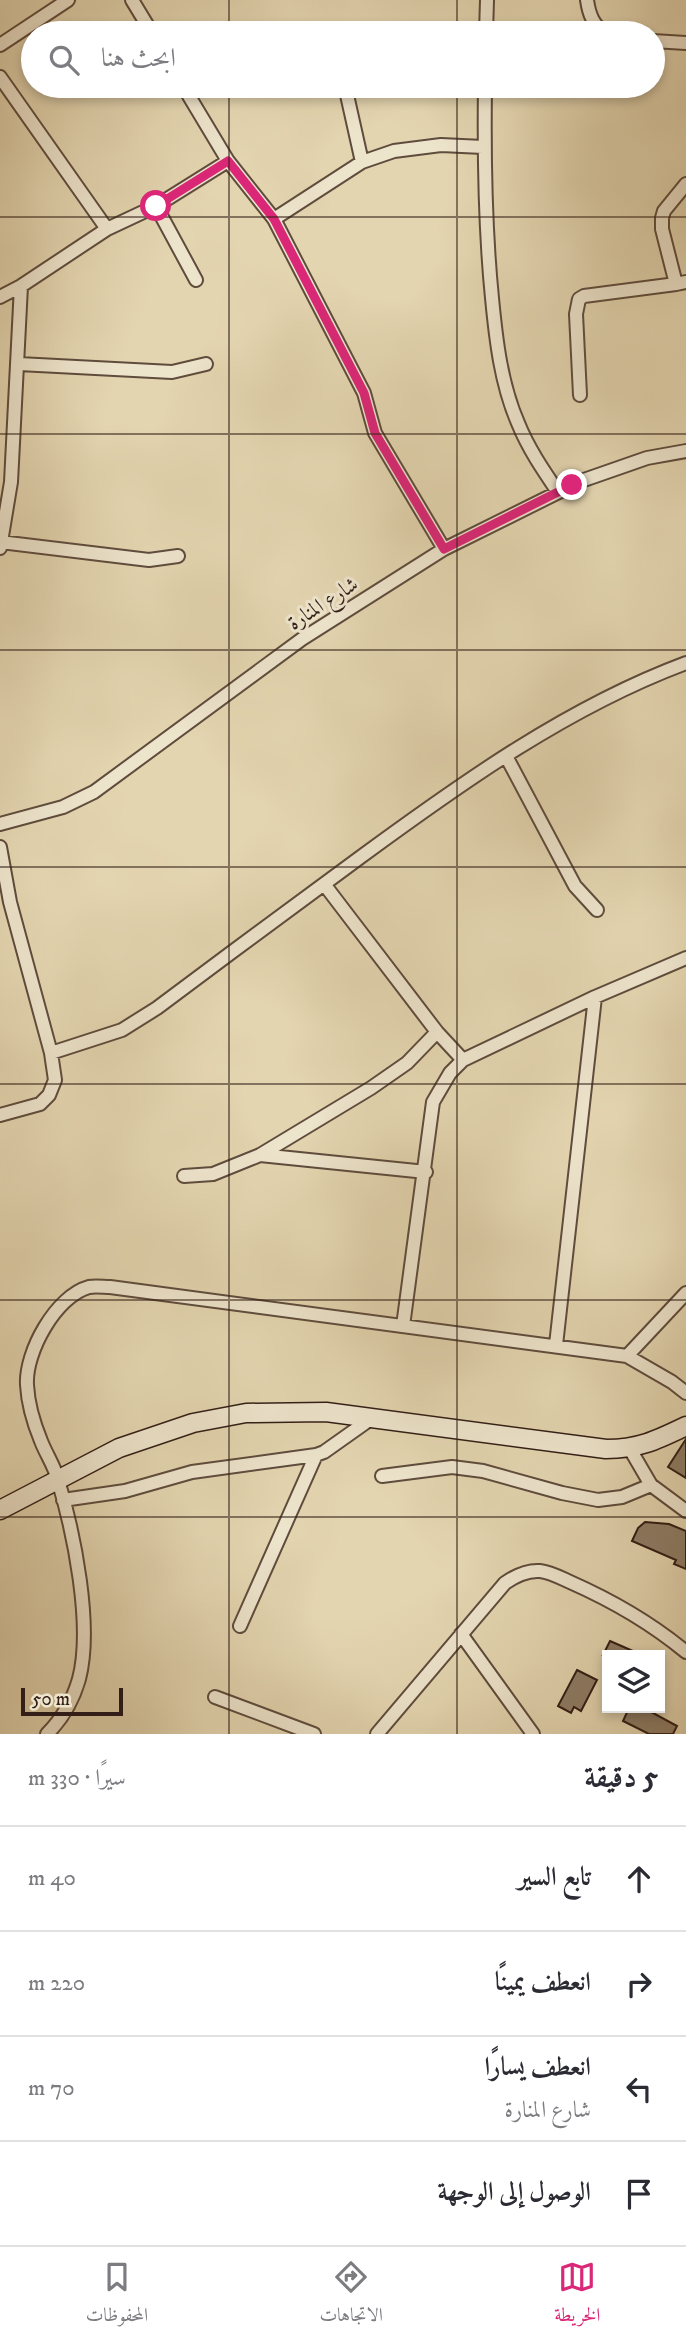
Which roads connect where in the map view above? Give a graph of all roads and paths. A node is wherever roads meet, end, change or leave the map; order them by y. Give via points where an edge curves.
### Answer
1 (68, 0) edge
2 (132, 0) edge
3 (486, 0) edge
4 (587, 0) edge
5 (36, 21) edge
6 (145, 21) edge
7 (486, 21) edge
8 (594, 21) edge
9 (21, 31) edge
10 (665, 41) edge
11 (686, 43) edge
12 (0, 45) edge
13 (0, 77) edge
14 (190, 98) edge
15 (348, 98) edge
16 (485, 98) edge
17 (483, 147) junction
18 (228, 161) junction
19 (362, 162) junction
20 (686, 184) edge
21 (156, 206) junction
22 (274, 219) junction
23 (107, 229) junction
24 (196, 281) dead end
25 (681, 283) edge
26 (21, 286) junction
27 (0, 297) edge
28 (19, 364) junction
29 (206, 364) dead end
30 (580, 396) dead end
31 (686, 451) edge
32 (558, 492) junction
33 (0, 544) edge
34 (444, 549) junction
35 (178, 556) dead end
36 (686, 663) edge
37 (506, 756) junction
38 (0, 824) edge
39 (0, 847) edge
40 (324, 884) junction
41 (5, 903) edge
42 (597, 911) dead end
43 (686, 958) edge
44 (595, 997) junction
45 (438, 1032) junction
46 (51, 1053) junction
47 (463, 1060) junction
48 (0, 1115) edge
49 (260, 1155) junction
50 (426, 1172) junction
51 (184, 1176) dead end
52 (686, 1293) edge
53 (403, 1326) junction
54 (556, 1345) junction
55 (627, 1356) junction
56 (686, 1393) edge
57 (373, 1417) junction
58 (686, 1426) edge
59 (630, 1449) junction
60 (316, 1455) junction
61 (383, 1476) dead end
62 (58, 1478) junction
63 (651, 1485) junction
64 (63, 1500) junction
65 (0, 1510) edge
66 (686, 1511) edge
67 (240, 1626) dead end
68 (461, 1634) junction
69 (686, 1652) edge
70 (215, 1697) dead end
71 (47, 1734) edge
72 (314, 1734) edge
73 (377, 1734) edge
74 (533, 1734) edge

1 - 5 street
2 - 6 street
3 - 7 street
4 - 8 street
9 - 12 street
10 - 11 street
13 - 23 street
14 - 18 street
15 - 19 street
16 - 17 street
17 - 19 street via 417,147
17 - 32 street via 489,267 503,376 517,421
18 - 21 street
18 - 22 street
19 - 22 street
20 - 25 street via 662,218
21 - 23 street
21 - 24 street
22 - 34 street via 364,393 375,433
23 - 26 street
25 - 30 street via 579,299
26 - 27 street
26 - 28 street
28 - 29 street via 172,372
28 - 33 street via 11,482
31 - 32 street, شارع المنارة via 647,458
32 - 34 street, شارع المنارة
33 - 35 street via 149,560
34 - 38 street, شارع المنارة via 302,639 94,792 63,807
36 - 37 street via 591,707
37 - 40 street
37 - 42 street via 575,886
39 - 41 street
40 - 45 street
40 - 46 street via 122,1030
41 - 46 street
43 - 44 street
44 - 47 street
44 - 54 street
45 - 47 street
45 - 49 street via 407,1063
46 - 48 street via 55,1080 49,1095 40,1104
47 - 50 street via 433,1102
49 - 50 street
49 - 51 street via 213,1174
50 - 53 street
52 - 55 street
53 - 54 street
53 - 62 street via 90,1287 60,1307 34,1345 26,1383 40,1440
54 - 55 street
55 - 56 street
57 - 59 street
57 - 60 street
57 - 62 street via 326,1412 246,1413 193,1423 119,1448
58 - 59 street
59 - 63 street
60 - 64 street via 192,1472 125,1491
60 - 67 street
61 - 63 street via 452,1467 598,1500 622,1497
62 - 64 street
62 - 65 street
63 - 66 street
64 - 71 street via 78,1563 83,1640 79,1679 67,1709
68 - 69 street via 505,1583 516,1575 537,1571 627,1610
68 - 73 street
68 - 74 street
70 - 72 street

